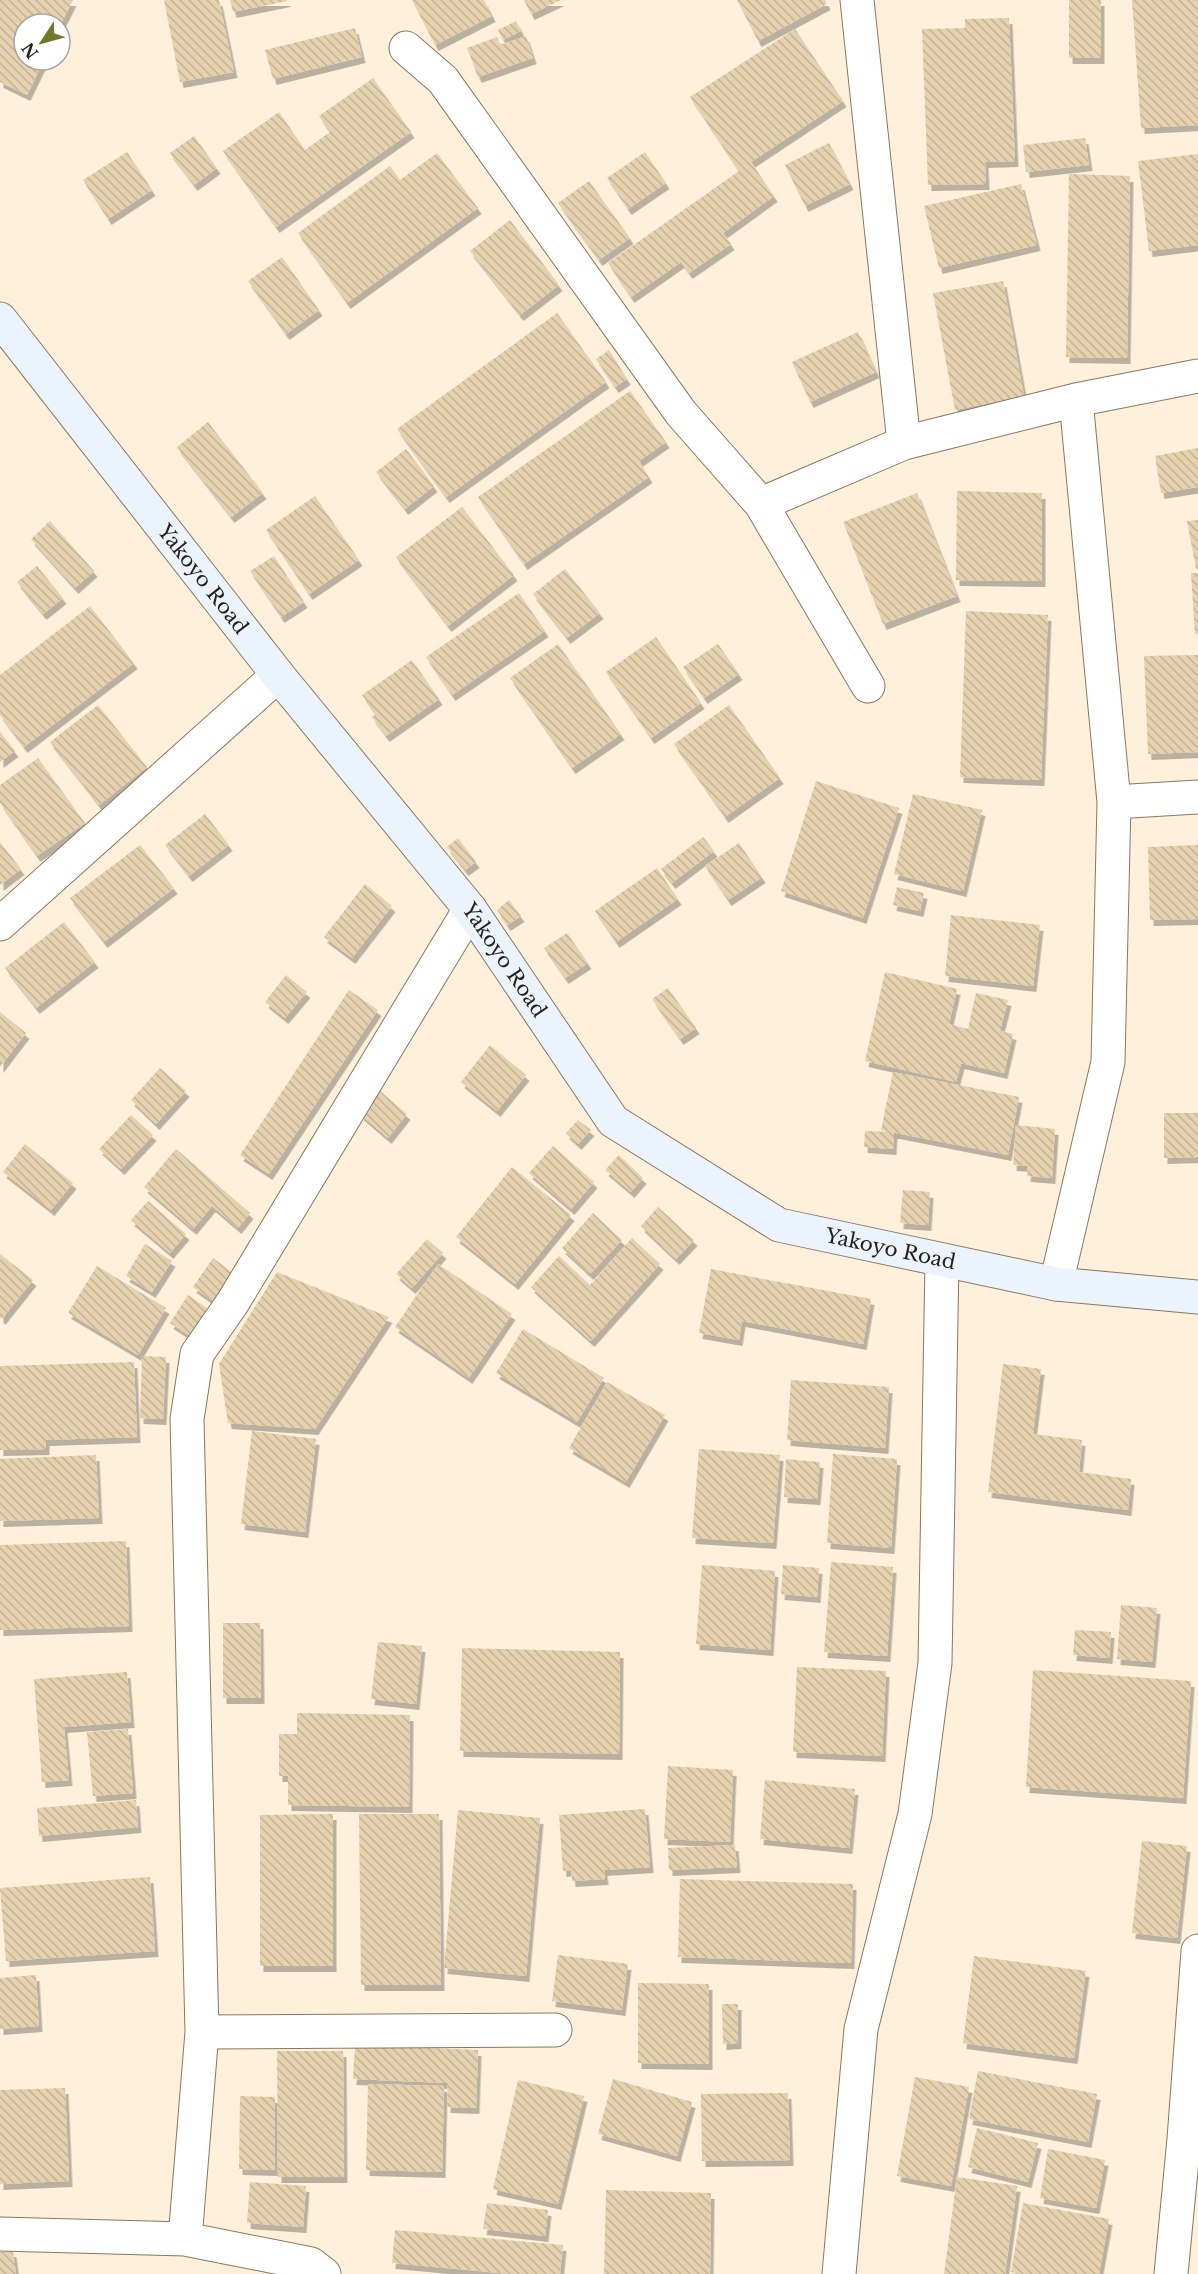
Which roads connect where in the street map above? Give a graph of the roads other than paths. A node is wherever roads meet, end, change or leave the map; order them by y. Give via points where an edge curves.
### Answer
1 (858, 0) edge
2 (406, 48) dead end
3 (0, 319) edge
4 (1198, 376) edge
5 (1076, 400) junction
6 (904, 443) junction
7 (761, 504) junction
8 (278, 675) junction
9 (868, 686) dead end
10 (1198, 797) edge
11 (1114, 802) junction
12 (470, 909) junction
13 (0, 924) edge
14 (942, 1260) junction
15 (1056, 1284) junction
16 (1198, 1297) edge
17 (1198, 1951) edge
18 (555, 2031) dead end
19 (202, 2032) junction
20 (0, 2234) edge
21 (185, 2239) junction
22 (324, 2274) edge
23 (839, 2274) edge
24 (1171, 2274) edge

1 - 6 street
2 - 7 street via 443,80 681,413
3 - 8 main road, Yakoyo Road
4 - 5 street
5 - 6 street
5 - 11 street
6 - 7 street
7 - 9 street
8 - 12 main road, Yakoyo Road
8 - 13 street
10 - 11 street
11 - 15 street via 1108,1062
12 - 14 main road, Yakoyo Road via 613,1121 779,1225
12 - 19 street via 233,1302 197,1354 187,1419
14 - 15 main road, Yakoyo Road
14 - 23 street via 935,1663 915,1814 861,2029
15 - 16 main road, Yakoyo Road
17 - 24 street
18 - 19 street
19 - 21 street
20 - 21 street
21 - 22 street via 311,2264

